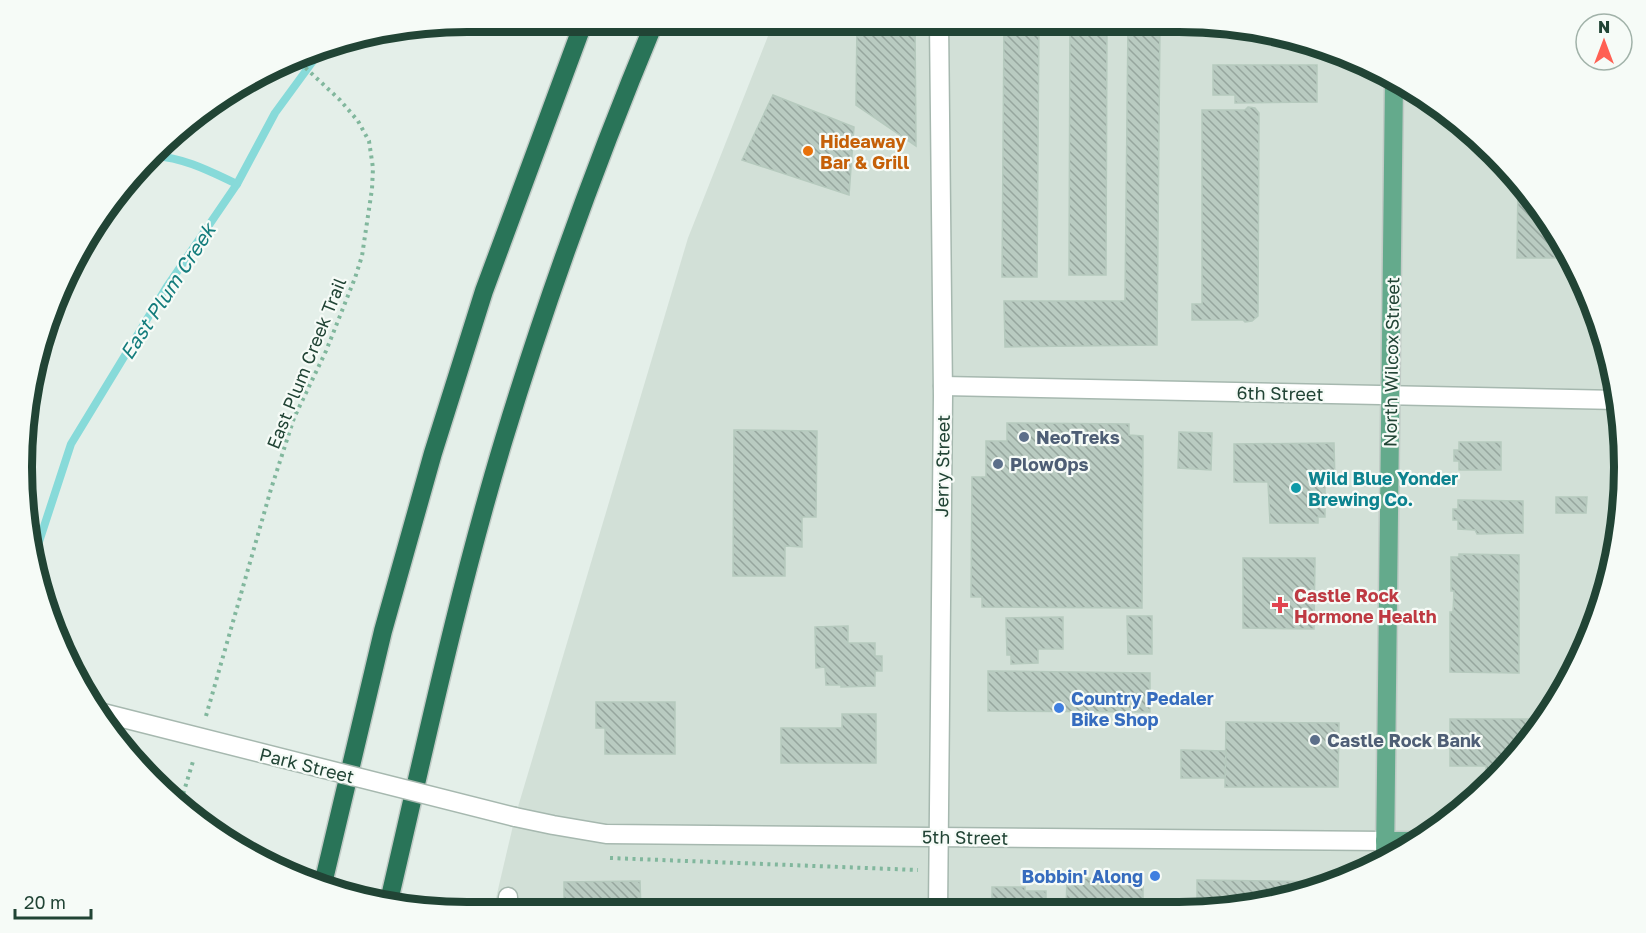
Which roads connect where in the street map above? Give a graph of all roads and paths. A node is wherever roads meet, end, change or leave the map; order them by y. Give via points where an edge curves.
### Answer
1 (580, 32) edge
2 (650, 32) edge
3 (661, 32) edge
4 (939, 32) edge
5 (302, 64) edge
6 (1394, 88) edge
7 (617, 112) junction
8 (942, 386) junction
9 (1390, 395) junction
10 (1609, 400) edge
11 (110, 715) edge
12 (204, 723) dead end
13 (194, 757) dead end
14 (182, 796) edge
15 (515, 817) joint
16 (939, 837) junction
17 (1385, 841) junction
18 (1399, 841) edge
19 (1385, 850) edge
20 (602, 857) dead end
21 (938, 871) junction
22 (325, 877) edge
23 (391, 895) edge
24 (938, 902) edge

1 - 22 highway via 484,291 433,453 382,631
2 - 7 highway
3 - 7 highway
4 - 8 street, Jerry Street
5 - 12 path, East Plum Creek Trail via 358,121 369,141 372,189 362,256 326,351 294,418
6 - 9 main road, North Wilcox Street
7 - 23 highway via 535,340 504,441 467,570
8 - 9 street, 6th Street
8 - 16 street, Jerry Street
9 - 10 street, 6th Street
9 - 17 main road, North Wilcox Street
11 - 15 street, Park Street, bridge
13 - 14 path
15 - 16 street, 5th Street via 606,834
16 - 17 street, 5th Street
16 - 21 street, Jerry Street
17 - 18 main road, 5th Street
17 - 19 main road, North Wilcox Street
20 - 21 path
21 - 24 street, Jerry Street

